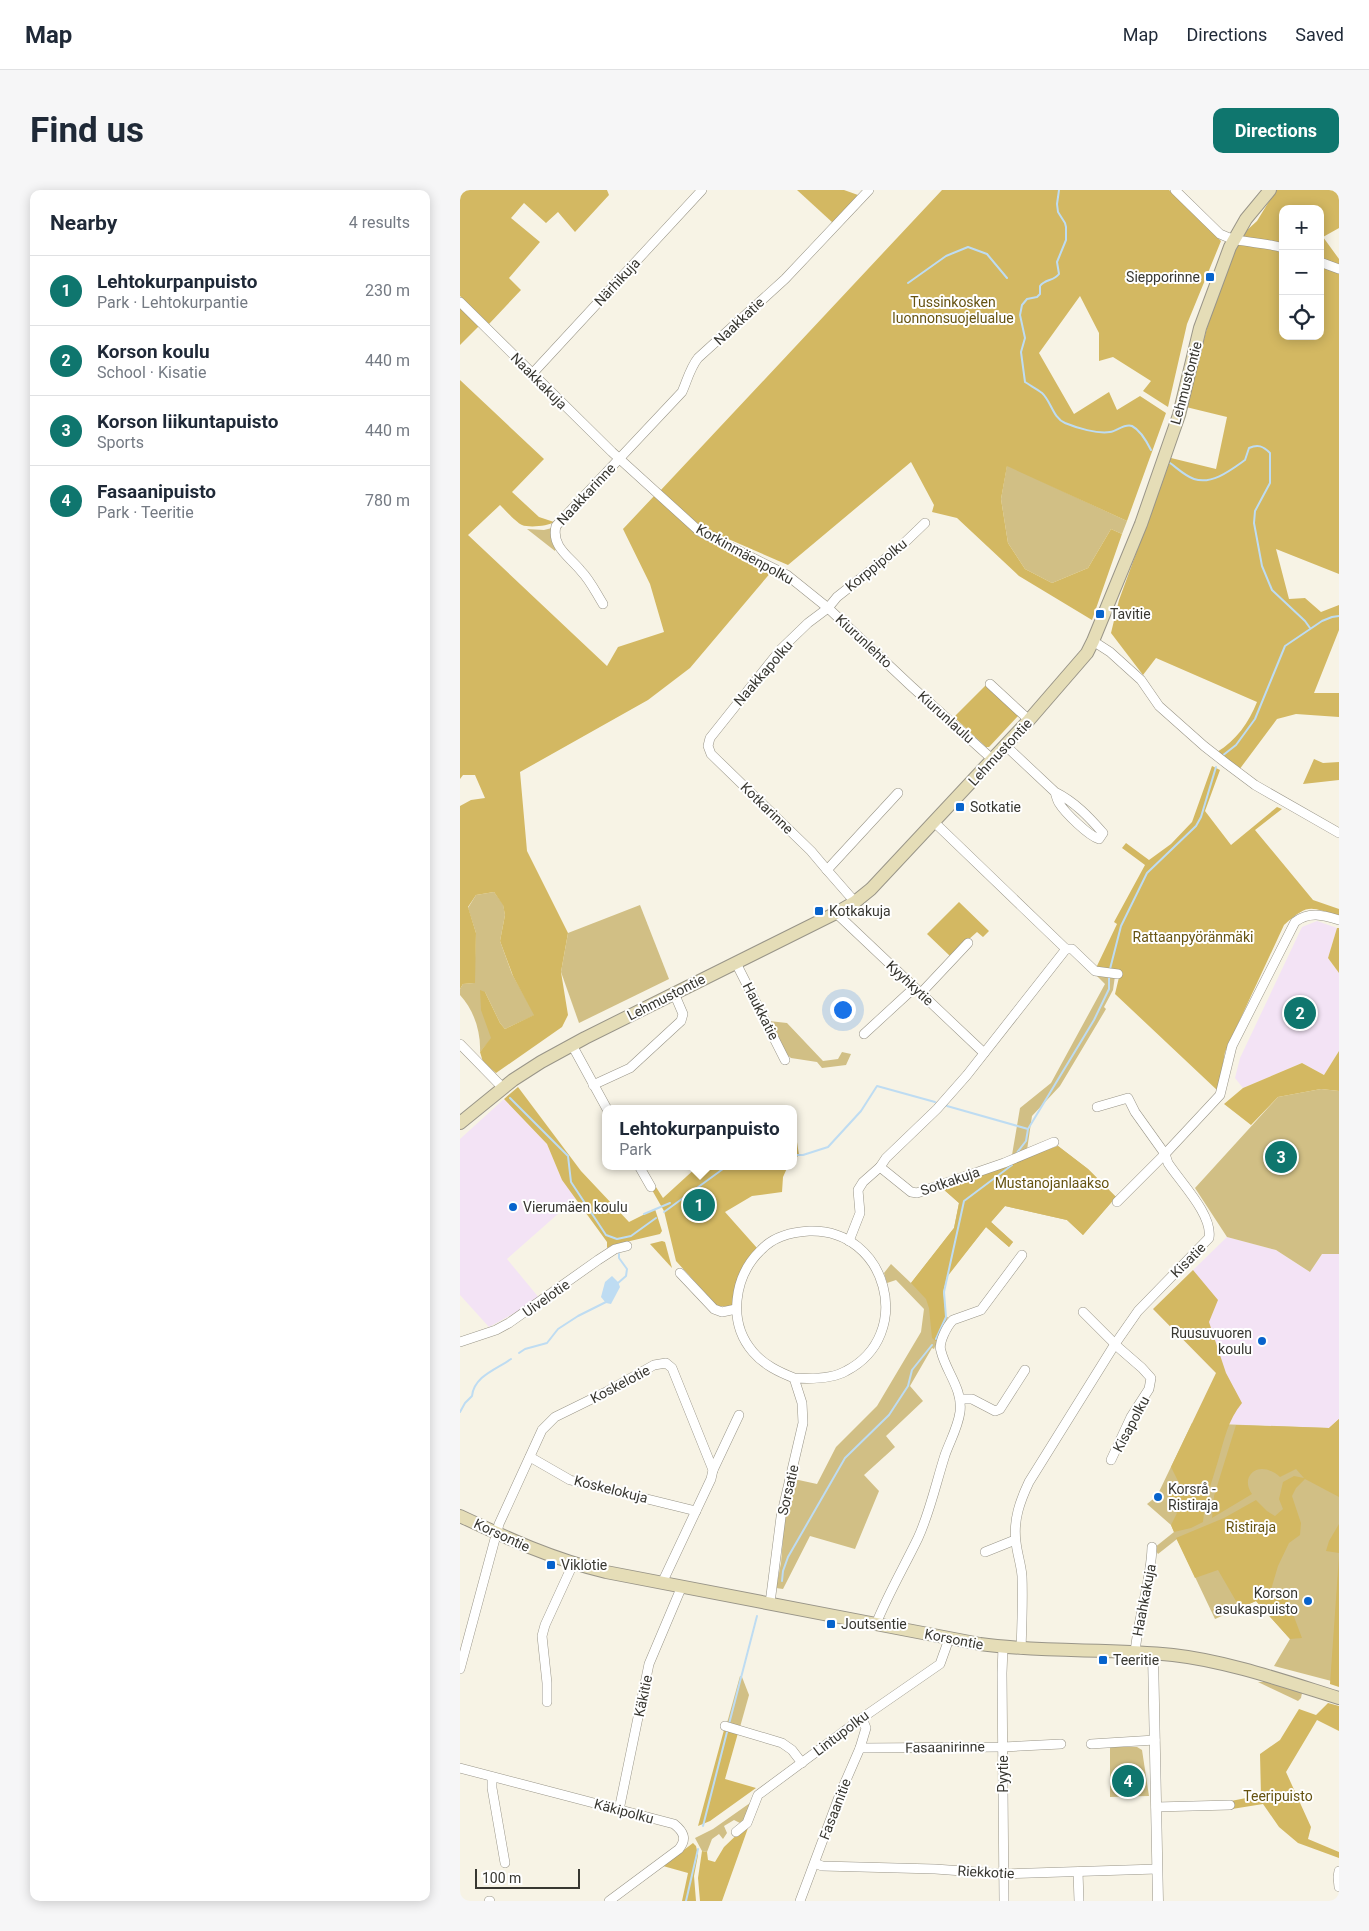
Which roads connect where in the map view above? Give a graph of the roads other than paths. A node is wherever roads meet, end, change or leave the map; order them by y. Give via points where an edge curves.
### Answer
1 (702, 190) edge
2 (869, 190) edge
3 (1175, 190) edge
4 (1270, 190) edge
5 (1233, 239) junction
6 (1279, 247) edge
7 (1324, 263) edge
8 (1339, 269) edge
9 (460, 302) edge
10 (532, 374) junction
11 (620, 459) junction
12 (925, 523) dead end
13 (603, 604) dead end
14 (828, 608) junction
15 (1093, 641) junction
16 (900, 675) joint
17 (990, 684) dead end
18 (1029, 720) junction
19 (708, 746) joint
20 (1006, 746) junction
21 (992, 759) junction
22 (1055, 792) junction
23 (898, 793) dead end
24 (934, 822) junction
25 (1339, 833) edge
26 (827, 870) junction
27 (855, 902) junction
28 (836, 913) junction
29 (1339, 920) edge
30 (968, 943) dead end
31 (1066, 949) junction
32 (736, 963) junction
33 (1118, 974) dead end
34 (918, 991) junction
35 (674, 993) junction
36 (864, 1034) dead end
37 (460, 1044) edge
38 (572, 1045) junction
39 (984, 1053) junction
40 (786, 1060) dead end
41 (593, 1085) junction
42 (503, 1088) junction
43 (605, 1105) edge
44 (1097, 1108) dead end
45 (460, 1123) edge
46 (1054, 1142) dead end
47 (1165, 1154) junction
48 (880, 1167) junction
49 (641, 1170) edge
50 (651, 1187) dead end
51 (1118, 1202) dead end
52 (849, 1241) junction
53 (627, 1246) dead end
54 (1022, 1255) dead end
55 (680, 1273) dead end
56 (736, 1309) junction
57 (1083, 1312) dead end
58 (460, 1342) edge
59 (1115, 1344) junction
60 (1025, 1370) dead end
61 (794, 1378) junction
62 (960, 1399) junction
63 (739, 1415) dead end
64 (530, 1457) junction
65 (1111, 1460) dead end
66 (713, 1470) junction
67 (696, 1511) junction
68 (460, 1516) edge
69 (497, 1533) junction
70 (1015, 1540) junction
71 (1152, 1547) dead end
72 (985, 1552) dead end
73 (572, 1564) junction
74 (662, 1583) junction
75 (682, 1586) junction
76 (770, 1603) junction
77 (876, 1624) junction
78 (949, 1639) junction
79 (1003, 1647) junction
80 (1021, 1649) junction
81 (1135, 1653) junction
82 (1154, 1654) junction
83 (460, 1669) edge
84 (1339, 1698) edge
85 (547, 1702) dead end
86 (862, 1718) junction
87 (724, 1726) dead end
88 (1155, 1740) junction
89 (1061, 1744) dead end
90 (1091, 1744) dead end
91 (1003, 1747) junction
92 (860, 1748) junction
93 (802, 1763) junction
94 (460, 1768) edge
95 (492, 1777) junction
96 (1230, 1805) dead end
97 (1156, 1807) junction
98 (619, 1810) junction
99 (736, 1832) dead end
100 (505, 1862) dead end
101 (815, 1862) junction
102 (1157, 1869) junction
103 (1339, 1871) edge
104 (1078, 1872) junction
105 (1004, 1874) junction
106 (1339, 1887) edge
107 (608, 1901) edge
108 (800, 1901) edge
109 (1004, 1901) edge
110 (1079, 1901) edge
111 (1158, 1901) edge

1 - 10 street, Närhikuja
2 - 11 street, Naakkatie via 785,279 698,358 682,392
3 - 5 street via 1220,234
4 - 5 main road, Lehmustontie
5 - 6 street
5 - 15 main road, Lehmustontie via 1200,328 1179,415 1141,524
7 - 8 street
9 - 10 street, Naakkakuja
10 - 11 street, Naakkakuja
11 - 13 street, Naakkarinne via 556,526 554,532 563,553 582,572
11 - 14 street, Korkinmäenpolku via 699,531 774,567
12 - 14 street, Korppipolku
14 - 16 street, Kiurunlehto
14 - 19 street, Naakkapolku via 781,649 710,738
15 - 18 main road, Lehmustontie via 1087,653
15 - 25 street via 1141,680 1160,706 1227,764 1255,785
16 - 21 street, Kiurunlaulu
17 - 18 street
18 - 20 main road, Lehmustontie
19 - 26 street, Kotkarinne via 711,754
20 - 21 main road, Lehmustontie
20 - 22 street
21 - 24 main road, Lehmustontie
22 - 22 street via 1064,809 1099,839 1103,833 1094,823 1075,804
23 - 26 street
24 - 27 main road, Lehmustontie
24 - 31 street
26 - 27 street
27 - 28 main road, Lehmustontie
28 - 32 main road, Lehmustontie
28 - 34 street, Kyyhkytie
29 - 47 street via 1311,914 1295,922 1232,1046 1220,1095
30 - 34 street
31 - 33 street via 1072,949 1095,971
31 - 39 street
32 - 35 main road, Lehmustontie
32 - 40 street, Haukkatie
34 - 36 street
34 - 39 street, Kyyhkytie
35 - 38 main road, Lehmustontie
35 - 41 street via 683,1014 681,1021 630,1068
37 - 42 street
38 - 41 street
38 - 42 main road, Lehmustontie
39 - 48 street via 937,1109
41 - 43 street
42 - 45 main road, Lehmustontie
44 - 47 street via 1128,1098
46 - 48 street, Sotkakuja via 917,1193 911,1192
47 - 51 street
47 - 59 street, Kisatie via 1205,1216 1209,1238 1148,1300
48 - 52 street via 858,1190 860,1213
49 - 50 street
52 - 56 street via 831,1233 798,1231 766,1245 742,1274
52 - 61 street via 870,1259 881,1276 886,1312 880,1336 861,1361 846,1371 836,1375
53 - 58 street, Uivelotie via 615,1249 598,1260 509,1323
54 - 62 street via 981,1310 950,1322 941,1351
55 - 56 street via 714,1309 722,1312
56 - 61 street via 739,1324 753,1352 776,1370
57 - 59 street
59 - 65 street, Kisapolku via 1142,1368 1151,1383
59 - 70 street, Kisatie via 1029,1482 1016,1517
60 - 62 street via 1000,1409 994,1411 972,1399
61 - 76 street, Sorsatie via 802,1403 803,1423 780,1517
62 - 77 street via 958,1422 923,1525
63 - 66 street
64 - 66 street, Koskelotie via 542,1430 555,1418 654,1365 666,1362 672,1368
64 - 67 street, Koskelokuja via 570,1480
64 - 69 street, Koskelotie
66 - 67 street
67 - 74 street
68 - 69 main road, Korsontie
69 - 73 main road, Korsontie
69 - 83 street
70 - 72 street
70 - 80 street, Kisatie via 1023,1594
71 - 81 street, Haahkakuja
73 - 74 main road, Korsontie
73 - 85 street via 542,1636
74 - 75 main road, Korsontie
75 - 76 main road, Korsontie
75 - 98 street, Käkitie via 649,1664
76 - 77 main road, Korsontie
77 - 78 main road, Korsontie
78 - 79 main road, Korsontie
78 - 86 street, Lintupolku via 940,1664
79 - 80 main road, Korsontie
79 - 91 street, Pyytie
80 - 81 main road, Korsontie
81 - 82 main road, Korsontie
82 - 84 main road, Korsontie via 1207,1660
82 - 88 street
86 - 92 street, Fasaanitie via 866,1728
86 - 93 street, Lintupolku
87 - 93 street via 782,1743
88 - 90 street
88 - 97 street
89 - 91 street, Fasaanirinne
91 - 92 street, Fasaanirinne
91 - 105 street, Pyytie
92 - 101 street, Fasaanitie
93 - 99 street, Lintupolku via 758,1795 747,1823
94 - 95 street, Käkipolku
95 - 98 street, Käkipolku
95 - 100 street
96 - 97 street
97 - 102 street
98 - 107 street, Käkipolku via 675,1825 684,1838 679,1849
101 - 105 street, Riekkotie via 822,1866
101 - 108 street, Fasaanitie
102 - 104 street, Riekkotie
102 - 111 street
103 - 106 street
104 - 105 street, Riekkotie
104 - 110 street
105 - 109 street, Pyytie

